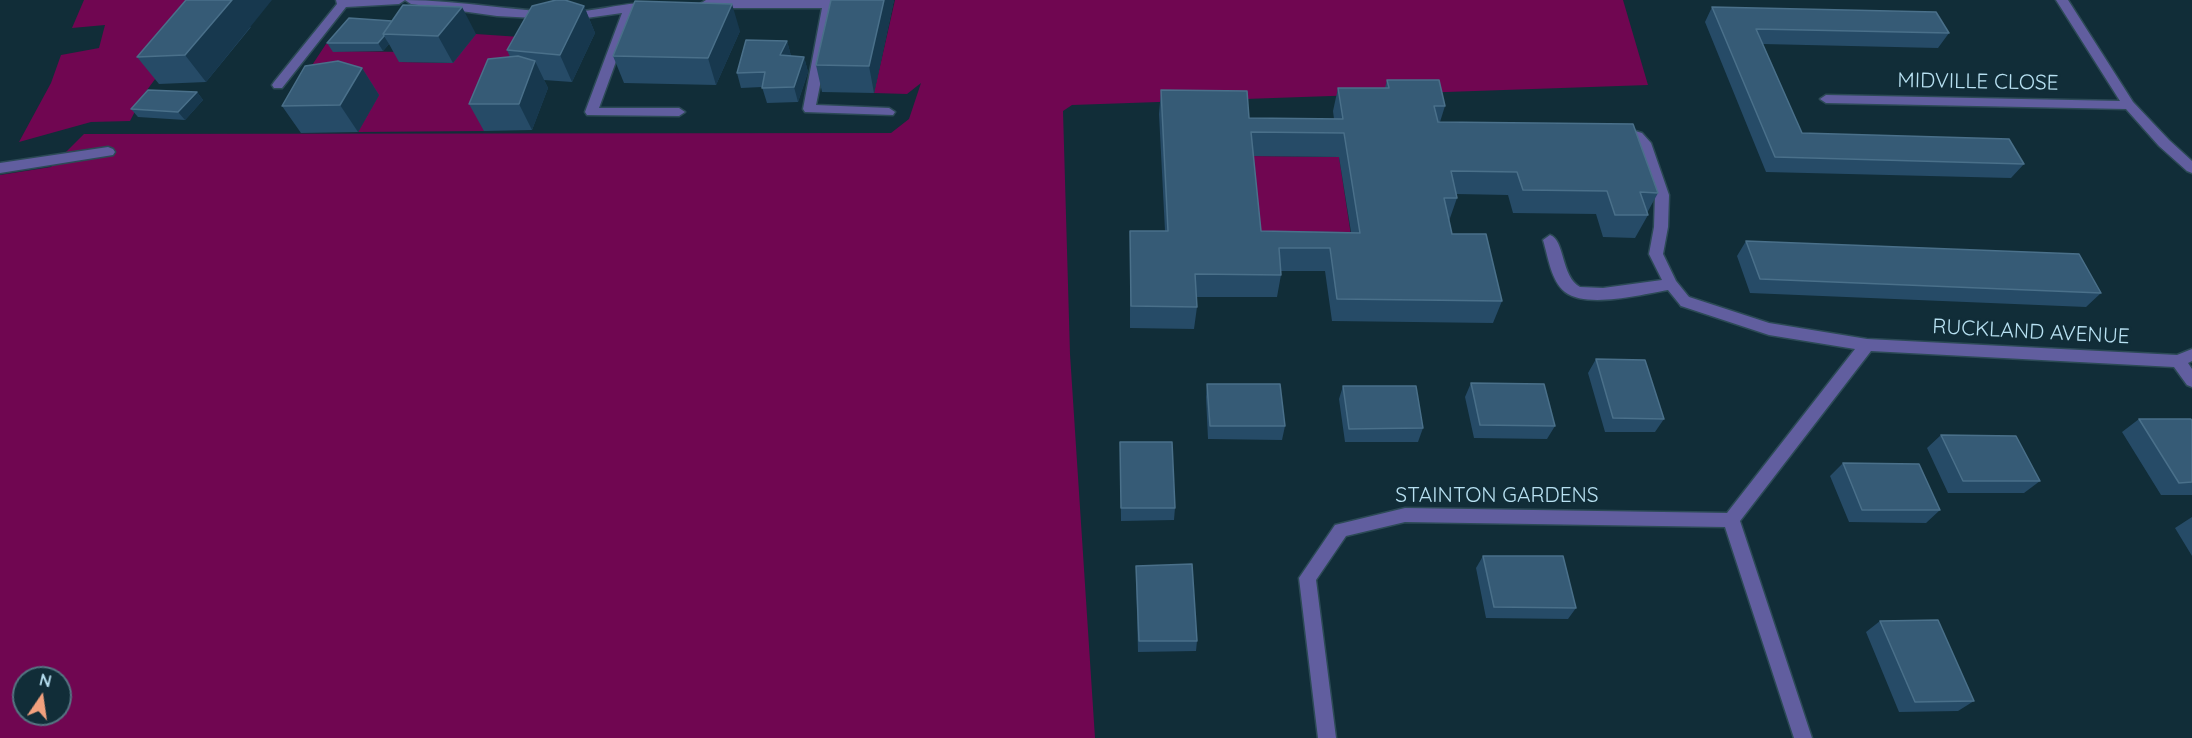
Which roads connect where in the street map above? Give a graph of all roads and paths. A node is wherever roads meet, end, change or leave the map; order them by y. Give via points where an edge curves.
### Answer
1 (399, 0) edge
2 (411, 0) edge
3 (2062, 0) edge
4 (343, 2) edge
5 (830, 2) edge
6 (691, 4) edge
7 (669, 5) edge
8 (630, 9) junction
9 (278, 85) dead end
10 (1826, 99) dead end
11 (2129, 105) junction
12 (679, 111) dead end
13 (889, 112) dead end
14 (1609, 127) edge
15 (108, 152) dead end
16 (0, 168) edge
17 (2192, 168) edge
18 (1550, 240) dead end
19 (1671, 284) junction
20 (1868, 345) junction
21 (2185, 358) edge
22 (2192, 381) edge
23 (1731, 520) junction
24 (1327, 738) edge
25 (1803, 738) edge

1 - 4 street
2 - 8 street via 497,12 572,16
3 - 11 street
4 - 9 street
5 - 6 street
5 - 13 street via 809,109
7 - 8 street
8 - 12 street via 591,112
10 - 11 street, MIDVILLE CLOSE
11 - 17 street
14 - 19 street via 1637,136 1645,143 1662,195 1656,254
15 - 16 street
18 - 19 street via 1569,287 1581,294
19 - 20 street, RUCKLAND AVENUE via 1686,302 1769,329
20 - 21 street, RUCKLAND AVENUE
20 - 23 street
21 - 22 street
23 - 24 street, STAINTON GARDENS via 1405,514 1341,530 1307,578
23 - 25 street

